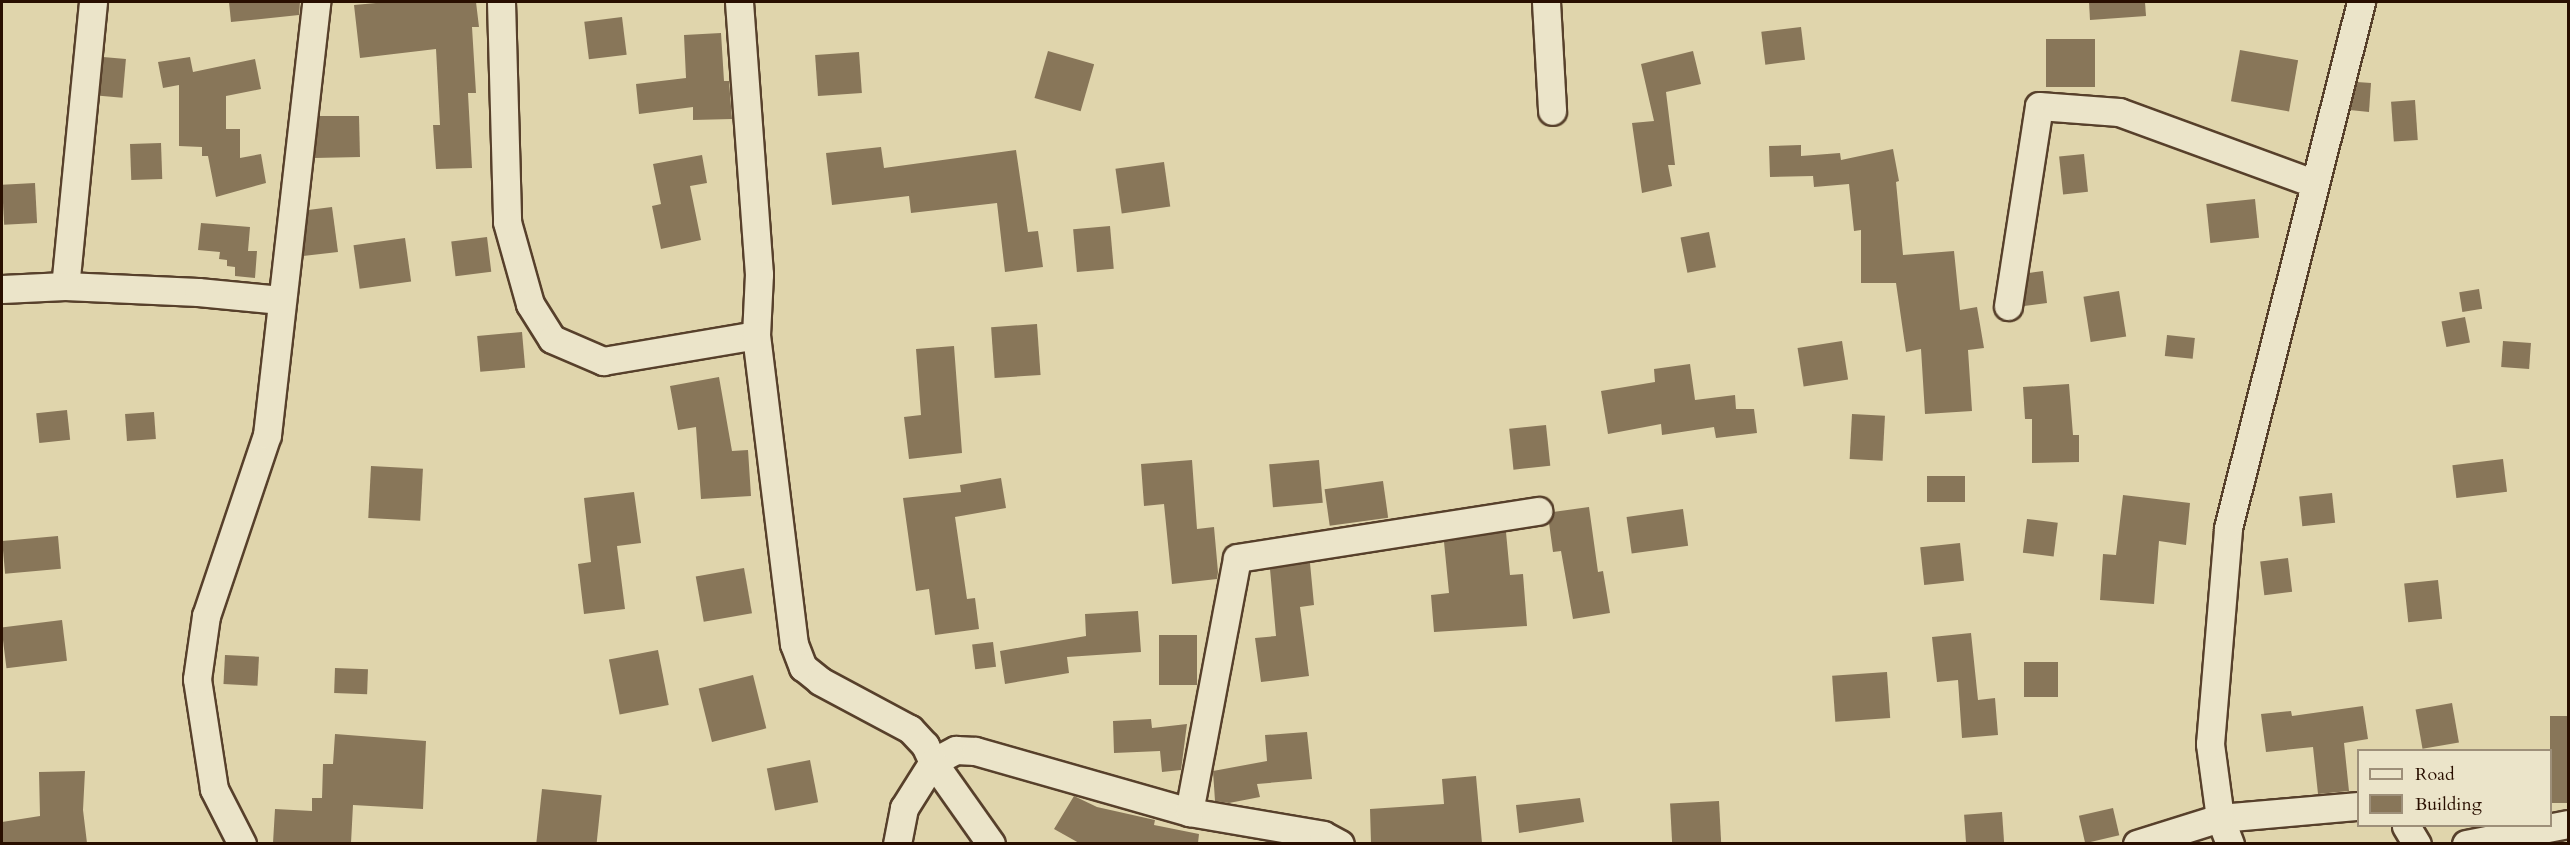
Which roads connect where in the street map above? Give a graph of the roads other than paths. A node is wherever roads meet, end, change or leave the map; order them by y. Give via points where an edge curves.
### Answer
1 (93, 2) edge
2 (316, 2) edge
3 (501, 2) edge
4 (739, 2) edge
5 (1546, 2) edge
6 (2361, 2) edge
7 (1552, 111) dead end
8 (2313, 183) junction
9 (65, 286) junction
10 (2, 289) edge
11 (281, 300) junction
12 (2008, 306) dead end
13 (756, 335) junction
14 (1538, 511) dead end
15 (933, 762) junction
16 (2357, 806) edge
17 (1189, 812) junction
18 (2220, 818) junction
19 (2568, 824) edge
20 (2407, 827) edge
21 (2552, 827) edge
22 (2552, 827) edge
23 (242, 843) edge
24 (897, 843) edge
25 (991, 843) edge
26 (1340, 843) edge
27 (2137, 843) edge
28 (2230, 843) edge
29 (2417, 843) edge
30 (2466, 843) edge

1 - 9 street
2 - 11 street
3 - 13 street via 507,222 530,304 552,339 603,361
4 - 13 street via 759,274
5 - 7 street
6 - 8 street
8 - 12 street via 2119,112 2039,106
8 - 18 street via 2228,528 2210,744
9 - 10 street
9 - 11 street
11 - 23 street via 267,435 206,616 197,679 214,789
13 - 15 street via 794,644 803,667 820,681 910,729 925,745
14 - 17 street via 1237,558
15 - 17 street via 956,750 975,751
15 - 24 street via 904,808
15 - 25 street
16 - 18 street
17 - 26 street via 1323,835
18 - 27 street
18 - 28 street
19 - 21 street
20 - 29 street
22 - 30 street

